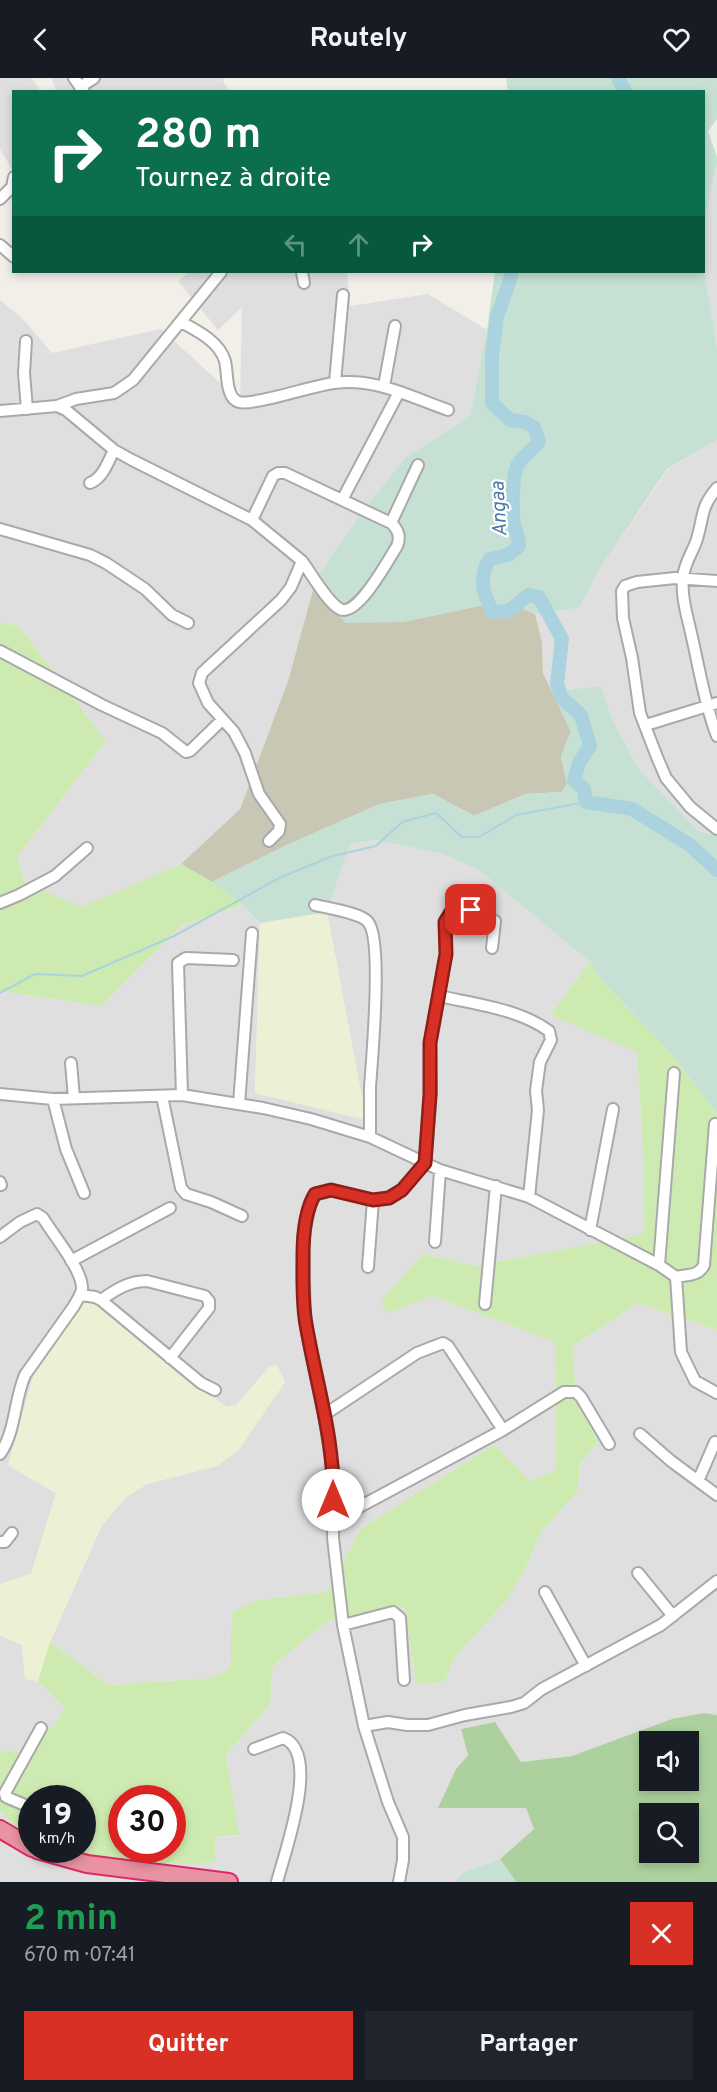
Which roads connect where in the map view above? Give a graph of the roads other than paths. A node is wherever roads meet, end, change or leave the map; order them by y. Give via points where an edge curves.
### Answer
1 (94, 78) edge
2 (79, 85) edge
3 (12, 187) edge
4 (0, 198) edge
5 (0, 245) edge
6 (12, 255) edge
7 (220, 273) edge
8 (343, 295) dead end
9 (181, 322) junction
10 (395, 326) dead end
11 (26, 341) dead end
12 (335, 382) junction
13 (384, 386) junction
14 (399, 392) junction
15 (57, 406) junction
16 (27, 409) junction
17 (448, 410) dead end
18 (0, 411) edge
19 (114, 450) junction
20 (418, 465) dead end
21 (90, 483) dead end
22 (717, 488) edge
23 (342, 500) junction
24 (252, 520) junction
25 (391, 523) junction
26 (2, 531) edge
27 (302, 561) junction
28 (682, 578) junction
29 (717, 581) edge
30 (188, 623) dead end
31 (0, 651) edge
32 (717, 703) edge
33 (706, 708) junction
34 (222, 720) junction
35 (646, 725) junction
36 (717, 736) edge
37 (717, 829) edge
38 (269, 841) dead end
39 (87, 848) dead end
40 (0, 903) edge
41 (315, 905) dead end
42 (252, 933) dead end
43 (492, 948) dead end
44 (233, 960) dead end
45 (438, 996) junction
46 (71, 1063) dead end
47 (674, 1072) dead end
48 (0, 1094) edge
49 (182, 1095) junction
50 (162, 1096) junction
51 (74, 1098) junction
52 (53, 1099) junction
53 (239, 1104) junction
54 (614, 1109) dead end
55 (716, 1124) dead end
56 (370, 1137) junction
57 (425, 1163) junction
58 (440, 1170) junction
59 (496, 1186) junction
60 (84, 1193) dead end
61 (529, 1197) junction
62 (373, 1200) junction
63 (170, 1208) dead end
64 (242, 1216) dead end
65 (590, 1230) junction
66 (0, 1237) edge
67 (435, 1242) dead end
68 (71, 1261) junction
69 (660, 1265) junction
70 (368, 1267) dead end
71 (676, 1277) junction
72 (81, 1295) junction
73 (101, 1300) junction
74 (485, 1304) dead end
75 (170, 1358) junction
76 (215, 1390) dead end
77 (717, 1393) edge
78 (324, 1414) junction
79 (503, 1430) junction
80 (640, 1434) dead end
81 (715, 1442) dead end
82 (609, 1444) dead end
83 (0, 1454) edge
84 (698, 1481) junction
85 (717, 1495) edge
86 (333, 1521) junction
87 (12, 1533) dead end
88 (0, 1542) edge
89 (638, 1573) dead end
90 (717, 1581) edge
91 (545, 1592) dead end
92 (673, 1616) junction
93 (343, 1625) junction
94 (586, 1666) junction
95 (404, 1680) dead end
96 (364, 1726) junction
97 (41, 1728) dead end
98 (255, 1749) dead end
99 (18, 1802) edge
100 (0, 1829) edge
101 (18, 1840) edge
102 (84, 1863) edge
103 (229, 1882) edge
104 (277, 1882) edge
105 (399, 1882) edge

1 - 2 street
3 - 4 street
5 - 6 street
7 - 9 street
8 - 12 street
9 - 12 street via 206,337 222,353 231,394 237,401
9 - 15 street via 132,380 114,393
10 - 13 street
11 - 16 street
12 - 13 street
13 - 14 street
14 - 17 street
14 - 23 street
15 - 16 street
15 - 19 street
16 - 18 street
19 - 21 street via 102,473
19 - 24 street
20 - 25 street
22 - 28 street via 704,505 697,539
23 - 24 street via 290,474 278,473
23 - 25 street
24 - 27 street
25 - 27 street via 399,534 397,546 364,596 346,611 332,603
26 - 30 street via 90,555 145,589 172,615
27 - 34 street via 281,600 202,673 199,683
28 - 29 street
28 - 33 street
28 - 35 street via 637,582 621,591 640,713
31 - 34 street via 162,733 186,752
32 - 33 street
33 - 35 street
33 - 36 street
34 - 38 street via 234,732 259,794 280,824
35 - 37 street via 666,778 690,807
39 - 40 street via 55,876
41 - 56 street via 370,923 376,996
42 - 53 street
43 - 45 street via 495,921 483,913 453,909 445,922 446,954
44 - 49 street via 186,958 178,963
45 - 57 street via 430,1043
45 - 61 street via 512,1014 549,1031 551,1040 540,1062 536,1091 538,1110
46 - 51 street
47 - 69 street
48 - 52 street
49 - 50 street
49 - 53 street
50 - 51 street
50 - 64 street via 181,1188 186,1194
51 - 52 street
52 - 60 street via 66,1149
53 - 56 street via 311,1119
54 - 65 street
55 - 71 street via 704,1265 696,1275
56 - 57 street
57 - 58 street
57 - 62 street via 402,1190 389,1198
58 - 59 street
58 - 67 street
59 - 61 street
59 - 74 street
61 - 65 street
62 - 70 street
62 - 78 street via 331,1190 315,1194 310,1203 303,1240 305,1322
63 - 68 street
65 - 69 street
66 - 68 street via 37,1214
68 - 72 street via 82,1286
69 - 71 street
71 - 77 street via 681,1352 695,1381
72 - 73 street
72 - 83 street via 25,1374 7,1444
73 - 75 street
73 - 75 street via 114,1290 139,1281 205,1296 209,1308
75 - 76 street
78 - 79 street via 417,1353 443,1343
78 - 86 street via 334,1478
79 - 82 street via 564,1392 576,1392
79 - 86 street
80 - 84 street
81 - 84 street
84 - 85 street
86 - 93 street
87 - 88 street
89 - 92 street
90 - 92 street
91 - 94 street
92 - 94 street
93 - 95 street via 397,1614
93 - 96 street
94 - 96 street via 511,1707 428,1725 388,1722
96 - 105 street via 403,1837 404,1860
97 - 99 street via 4,1793
98 - 104 street via 283,1738 289,1740 297,1753 298,1805
100 - 101 highway
102 - 103 highway

